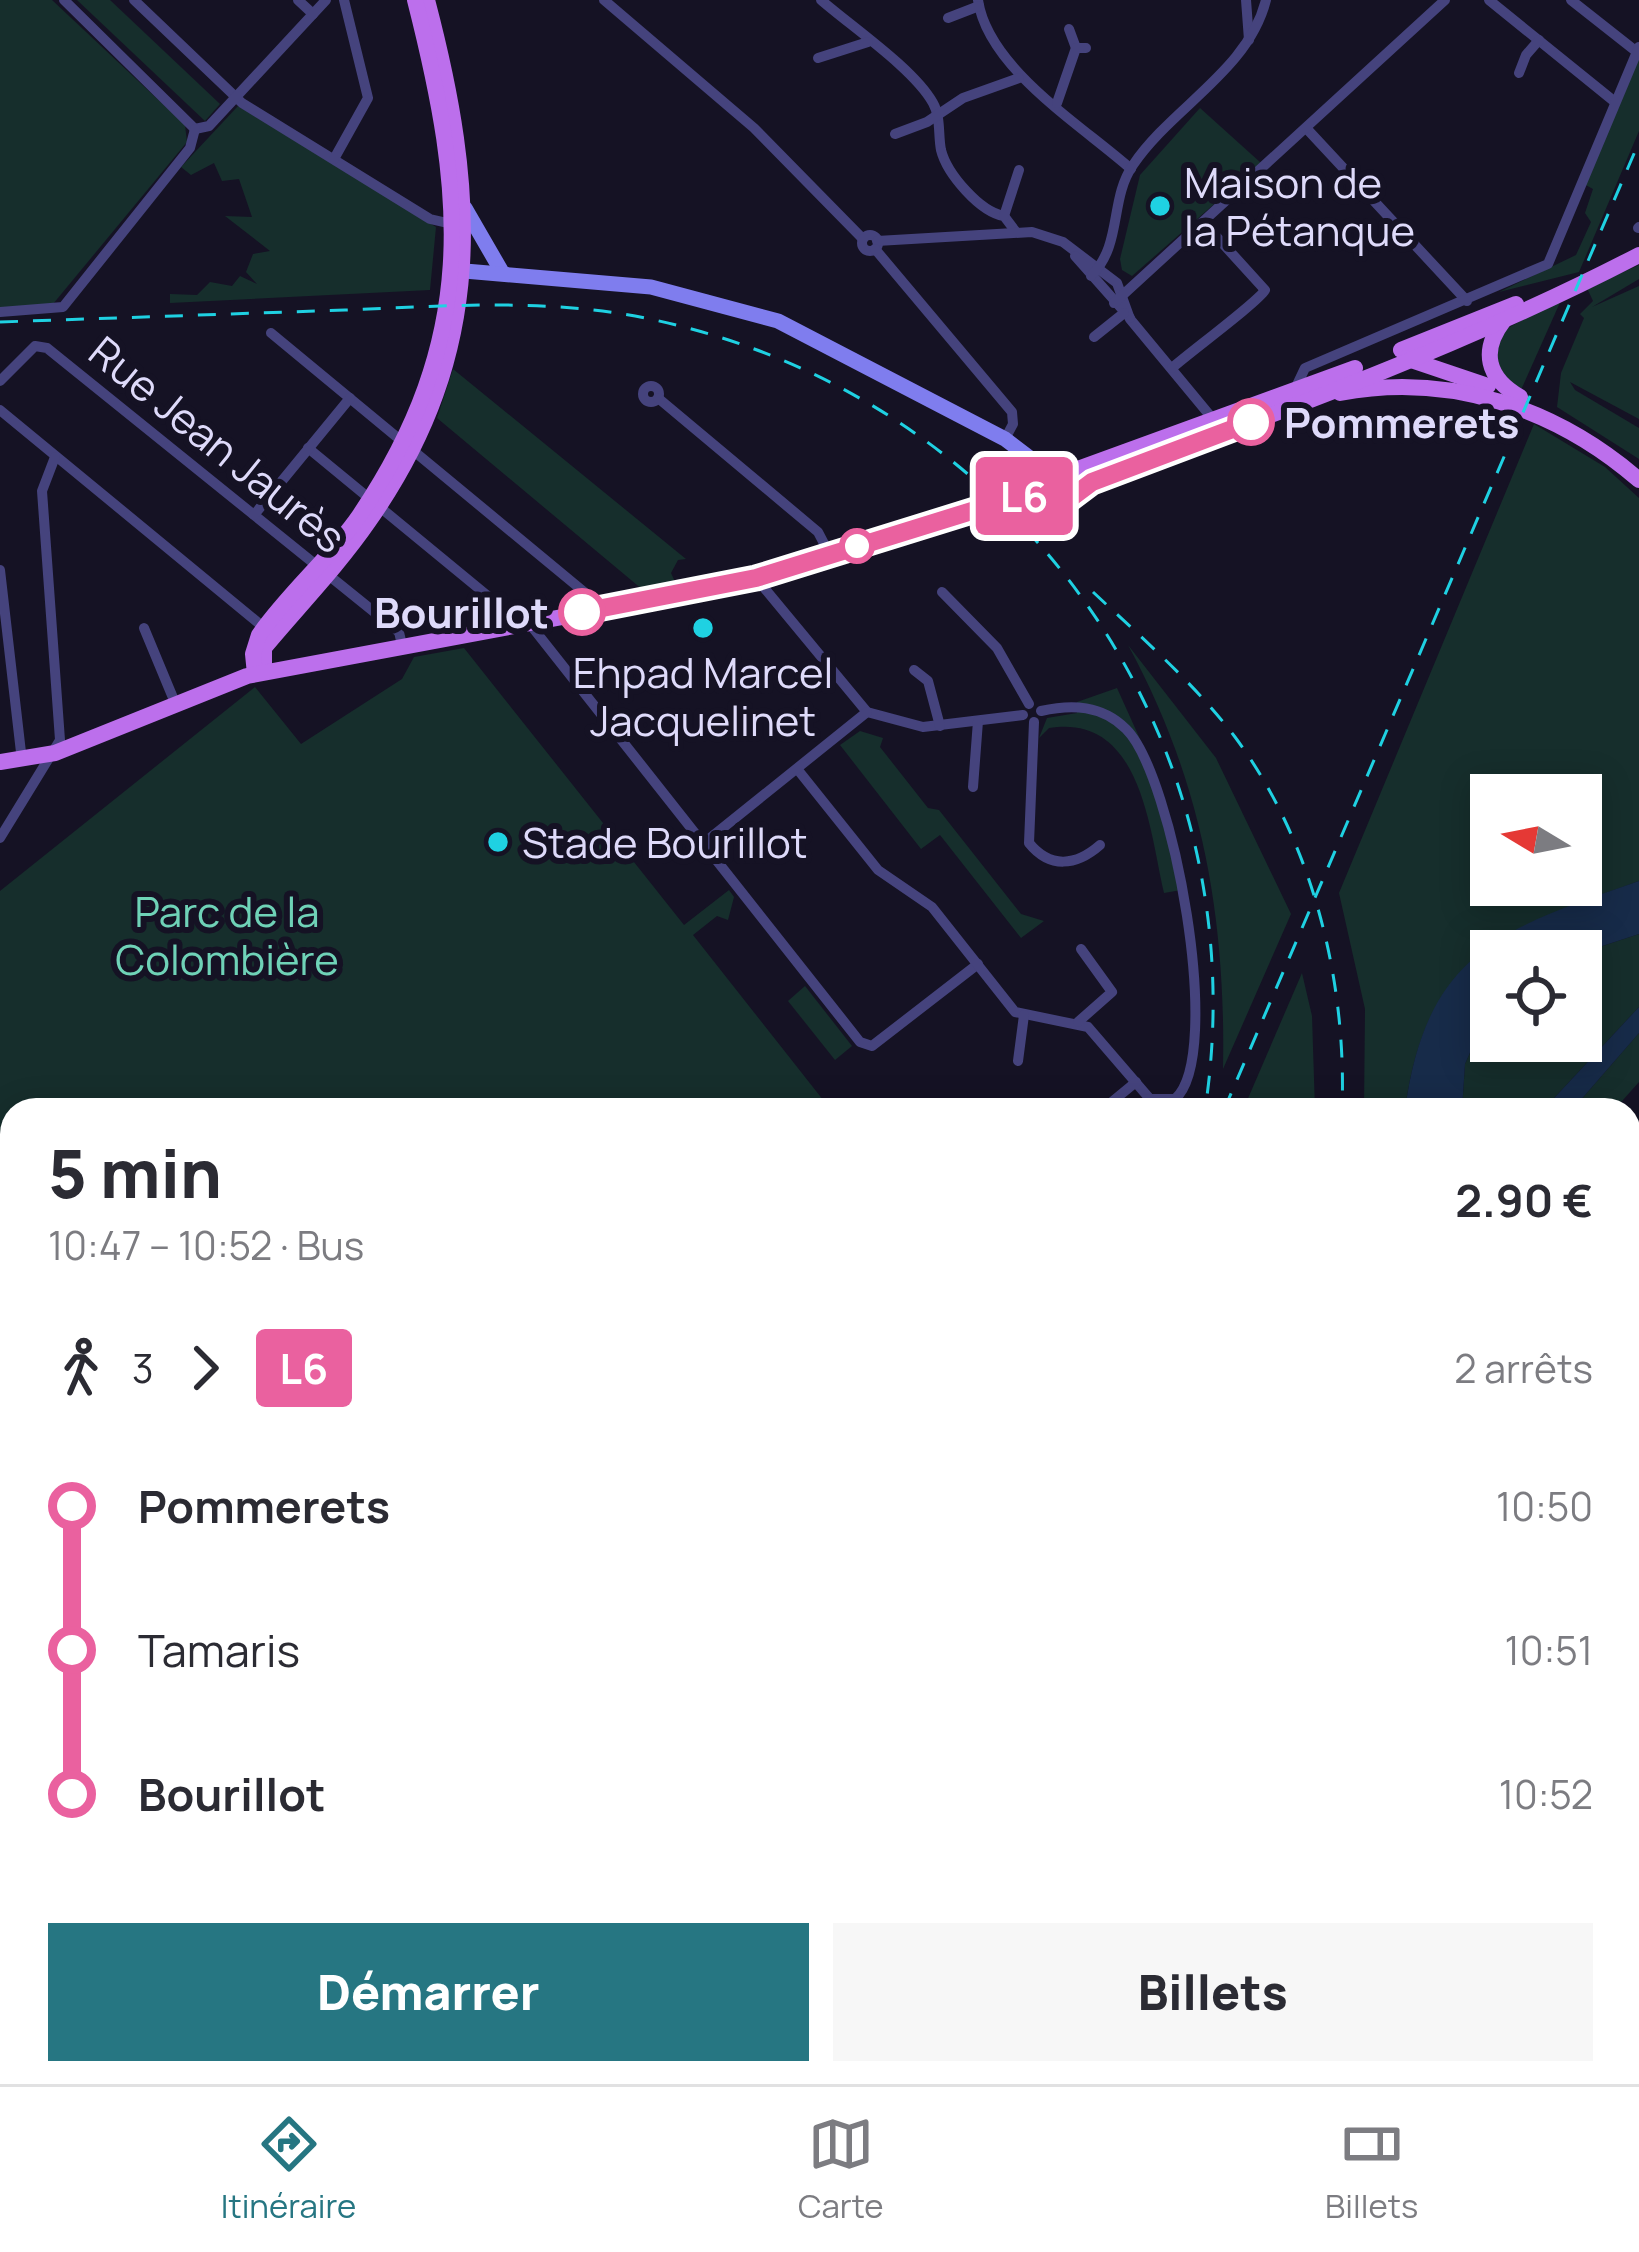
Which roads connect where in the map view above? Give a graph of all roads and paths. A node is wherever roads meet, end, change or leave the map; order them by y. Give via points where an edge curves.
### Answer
1 (64, 0) edge
2 (134, 0) edge
3 (157, 0) edge
4 (298, 0) edge
5 (326, 0) edge
6 (344, 0) edge
7 (415, 0) edge
8 (427, 0) edge
9 (604, 0) edge
10 (821, 0) edge
11 (1246, 0) edge
12 (1266, 0) edge
13 (1445, 0) edge
14 (1489, 0) edge
15 (1571, 0) edge
16 (979, 3) edge
17 (146, 11) junction
18 (313, 14) junction
19 (948, 18) dead end
20 (1069, 29) dead end
21 (1249, 40) junction
22 (1539, 40) junction
23 (868, 42) junction
24 (1638, 50) edge
25 (818, 58) dead end
26 (1520, 74) dead end
27 (1019, 78) junction
28 (236, 97) junction
29 (1615, 102) junction
30 (1057, 103) junction
31 (938, 116) junction
32 (195, 129) junction
33 (1307, 130) junction
34 (896, 134) dead end
35 (334, 159) junction
36 (1131, 169) junction
37 (1018, 170) dead end
38 (999, 215) junction
39 (462, 219) junction
40 (1205, 224) junction
41 (1016, 232) junction
42 (991, 233) junction
43 (876, 245) junction
44 (1639, 255) edge
45 (458, 271) junction
46 (502, 272) junction
47 (1096, 272) junction
48 (1569, 289) junction
49 (1467, 301) junction
50 (1123, 309) junction
51 (0, 312) edge
52 (1504, 320) junction
53 (1455, 326) junction
54 (271, 333) dead end
55 (1094, 337) dead end
56 (1438, 346) junction
57 (1399, 356) junction
58 (1172, 368) junction
59 (1437, 368) junction
60 (0, 381) edge
61 (1296, 386) junction
62 (1463, 391) junction
63 (1322, 396) junction
64 (350, 398) junction
65 (658, 398) dead end
66 (1518, 402) junction
67 (0, 410) edge
68 (1552, 417) junction
69 (1212, 418) junction
70 (1253, 422) junction
71 (1005, 439) junction
72 (1192, 444) junction
73 (406, 445) junction
74 (308, 448) junction
75 (55, 457) junction
76 (1639, 466) edge
77 (1041, 480) junction
78 (1639, 480) edge
79 (1076, 492) junction
80 (374, 502) junction
81 (254, 515) junction
82 (830, 555) junction
83 (322, 570) junction
84 (0, 571) edge
85 (756, 578) junction
86 (942, 592) dead end
87 (592, 610) junction
88 (528, 622) junction
89 (508, 626) junction
90 (144, 628) dead end
91 (270, 632) junction
92 (403, 645) junction
93 (914, 670) dead end
94 (261, 673) junction
95 (176, 705) junction
96 (867, 712) junction
97 (1032, 713) junction
98 (978, 721) junction
99 (940, 726) junction
100 (55, 753) junction
101 (22, 760) junction
102 (0, 762) edge
103 (798, 770) junction
104 (973, 787) dead end
105 (1, 837) edge
106 (704, 843) junction
107 (1100, 845) dead end
108 (1081, 949) dead end
109 (978, 964) junction
110 (1024, 1015) junction
111 (1078, 1022) junction
112 (1018, 1061) dead end
113 (1136, 1082) junction
114 (1117, 1098) edge
115 (1149, 1098) edge
116 (1174, 1098) edge

1 - 32 street
2 - 17 street
3 - 17 street
4 - 18 street
5 - 18 street
6 - 35 street via 368,98
7 - 39 main road
8 - 39 main road via 452,94
9 - 43 street
10 - 23 street
11 - 21 street
12 - 21 street
13 - 33 street
14 - 22 street
15 - 24 street
16 - 19 street
16 - 27 street via 988,36
17 - 28 street
18 - 28 street
20 - 30 street via 1081,48
21 - 36 street
22 - 26 street
22 - 29 street
23 - 25 street
23 - 31 street via 924,91
24 - 29 street
27 - 30 street
27 - 31 street
28 - 32 street via 209,126
28 - 35 street
29 - 49 street via 1551,260
30 - 36 street
31 - 34 street
31 - 38 street via 944,160
32 - 51 street via 190,148 57,310
33 - 40 street
33 - 49 street
35 - 39 street via 430,219
36 - 47 street via 1112,250
37 - 38 street
38 - 41 street
38 - 42 street
39 - 45 main road
39 - 46 main road
40 - 50 street
40 - 58 street via 1265,290
41 - 42 street
41 - 47 street via 1047,235
42 - 43 street
43 - 71 street via 1008,406 1014,419
44 - 48 main road
45 - 46 main road
45 - 73 main road via 438,386
46 - 71 main road via 650,287 778,322
47 - 50 street
48 - 52 main road
48 - 53 main road
49 - 61 street via 1305,368
50 - 55 street
50 - 58 street
52 - 56 main road
52 - 66 main road via 1490,340 1489,362
53 - 56 main road
53 - 57 main road
54 - 64 street
56 - 57 main road
56 - 59 main road
57 - 59 main road
57 - 61 main road
57 - 63 main road
58 - 69 street
59 - 62 main road
59 - 66 main road
60 - 81 street, Rue Jean Jaurès via 40,346
61 - 69 main road
62 - 63 main road via 1402,385
62 - 66 main road
63 - 70 main road
64 - 73 street
64 - 74 street
65 - 82 street via 818,532
66 - 68 main road
67 - 75 street
68 - 76 main road
68 - 78 main road
69 - 70 street
69 - 72 street
69 - 77 main road via 1164,442
70 - 72 main road
71 - 77 main road
72 - 79 main road
73 - 80 main road
73 - 87 street via 589,596
74 - 80 street
74 - 81 street
75 - 91 street
75 - 100 street via 42,491
77 - 79 main road via 1074,479
77 - 79 main road via 1063,501
77 - 82 main road
80 - 83 main road
80 - 89 street via 503,609
81 - 83 street, Rue Jean Jaurès
82 - 85 main road
83 - 91 main road
83 - 92 street, Rue Jean Jaurès via 399,632
84 - 101 street
85 - 87 main road
85 - 96 street
86 - 97 street via 1004,658
87 - 88 main road
88 - 89 main road
88 - 106 street
89 - 92 main road
90 - 95 street
91 - 94 main road
92 - 94 main road
93 - 99 street via 928,681
94 - 95 main road
95 - 100 main road
96 - 99 street via 910,727
96 - 103 street
97 - 98 street
97 - 107 street via 1030,843 1058,863
97 - 116 street via 1081,707 1106,714 1136,741 1154,779 1192,943 1190,1078
98 - 99 street
98 - 104 street
100 - 101 main road
100 - 105 street
101 - 102 main road
103 - 106 street
103 - 109 street via 878,870 932,907
106 - 109 street via 860,1042 872,1046
108 - 111 street via 1112,992
109 - 110 street
110 - 111 street
110 - 112 street
111 - 113 street
113 - 114 street
113 - 115 street

